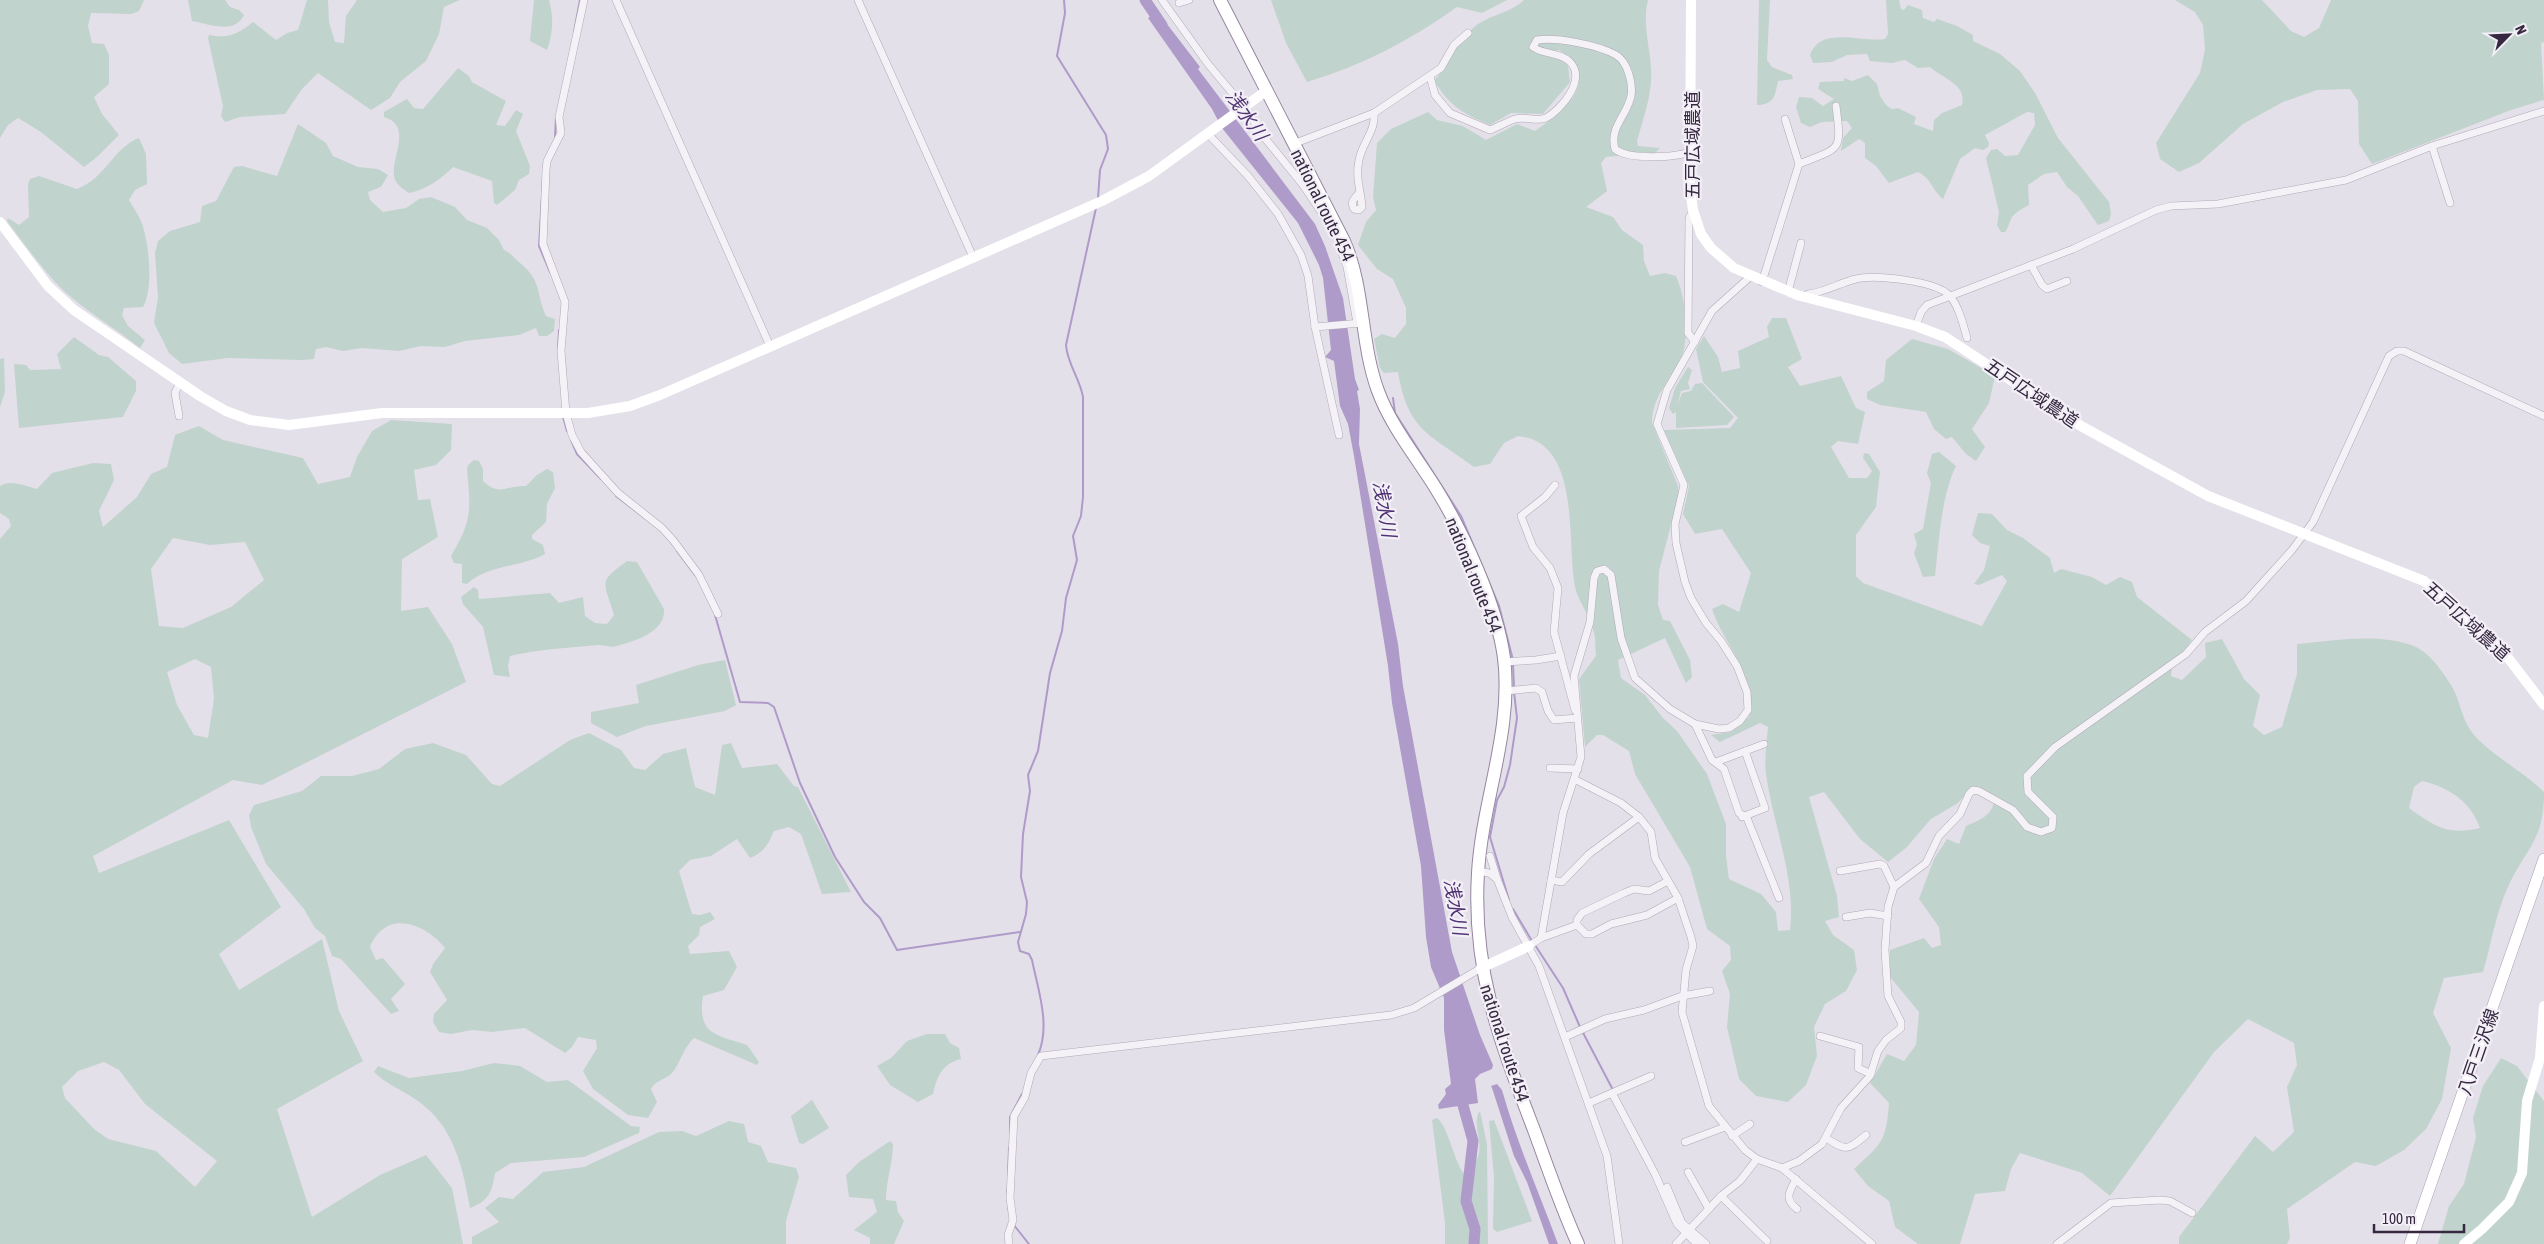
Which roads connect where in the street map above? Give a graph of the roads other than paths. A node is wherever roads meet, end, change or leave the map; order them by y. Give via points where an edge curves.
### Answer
1 (584, 0) edge
2 (616, 0) edge
3 (858, 0) edge
4 (1162, 0) edge
5 (1189, 0) edge
6 (1220, 0) edge
7 (1691, 0) edge
8 (1179, 2) dead end
9 (1468, 33) dead end
10 (1430, 76) junction
11 (1266, 91) junction
12 (1836, 106) dead end
13 (1242, 108) junction
14 (2544, 111) edge
15 (1374, 113) junction
16 (1785, 119) dead end
17 (1210, 132) junction
18 (1293, 144) junction
19 (2432, 146) junction
20 (1692, 151) junction
21 (1798, 164) junction
22 (1359, 193) dead end
23 (2450, 203) dead end
24 (1693, 210) junction
25 (0, 222) edge
26 (1801, 243) dead end
27 (973, 257) junction
28 (2031, 265) junction
29 (1751, 276) junction
30 (2067, 281) dead end
31 (1762, 282) junction
32 (1788, 292) junction
33 (1808, 294) dead end
34 (1949, 295) junction
35 (1358, 323) junction
36 (1318, 326) junction
37 (1916, 326) junction
38 (1967, 338) dead end
39 (1695, 342) junction
40 (770, 346) junction
41 (180, 382) junction
42 (566, 413) junction
43 (179, 416) dead end
44 (2544, 416) edge
45 (1339, 435) dead end
46 (1554, 486) dead end
47 (2306, 533) junction
48 (718, 614) dead end
49 (1561, 656) junction
50 (1504, 662) junction
51 (1506, 691) junction
52 (2544, 705) edge
53 (1578, 720) junction
54 (1695, 724) junction
55 (1764, 744) dead end
56 (1745, 751) junction
57 (1716, 762) junction
58 (1550, 768) dead end
59 (1578, 769) junction
60 (1576, 780) junction
61 (1639, 817) junction
62 (1742, 817) junction
63 (1490, 856) dead end
64 (2544, 859) edge
65 (1840, 870) dead end
66 (1478, 871) junction
67 (1497, 879) junction
68 (1550, 880) junction
69 (1668, 881) junction
70 (1894, 888) junction
71 (1678, 898) junction
72 (1778, 898) dead end
73 (1888, 916) junction
74 (1846, 917) dead end
75 (1577, 925) junction
76 (1541, 938) junction
77 (1529, 946) junction
78 (1481, 968) junction
79 (1710, 991) dead end
80 (1682, 996) junction
81 (2544, 1006) edge
82 (1820, 1036) dead end
83 (1565, 1037) junction
84 (1870, 1074) junction
85 (1652, 1076) dead end
86 (1612, 1093) junction
87 (1589, 1102) junction
88 (1750, 1124) dead end
89 (1725, 1127) junction
90 (1866, 1135) dead end
91 (1732, 1136) junction
92 (1826, 1138) junction
93 (1685, 1142) dead end
94 (1757, 1160) junction
95 (1782, 1168) junction
96 (1688, 1172) dead end
97 (1796, 1180) junction
98 (1667, 1187) dead end
99 (1721, 1196) junction
100 (1709, 1209) junction
101 (1797, 1209) dead end
102 (2192, 1214) dead end
103 (1688, 1233) junction
104 (1767, 1241) dead end
105 (1009, 1244) edge
106 (1578, 1244) edge
107 (1619, 1244) edge
108 (1676, 1244) edge
109 (1698, 1244) edge
110 (1706, 1244) edge
111 (1872, 1244) edge
112 (2058, 1244) edge
113 (2410, 1244) edge
114 (2464, 1244) edge

1 - 42 street via 560,117 561,133 547,161 543,220 544,248 565,302 561,340
2 - 40 street
3 - 27 street
4 - 13 street
5 - 8 street
6 - 11 highway, national route 454
7 - 20 street, 五戸広域農道
9 - 10 street via 1454,45 1441,68
10 - 15 street
10 - 20 street via 1435,95 1450,113 1490,130 1516,119 1540,120 1547,117 1574,87 1576,74 1569,61 1533,47 1537,40 1564,41 1598,49 1617,55 1632,85 1630,98 1614,131 1615,149 1620,154 1641,156
11 - 13 street
11 - 18 highway, national route 454
12 - 21 street via 1838,145
13 - 17 street
13 - 35 street via 1326,219 1347,267
14 - 19 street
15 - 18 street
15 - 22 street via 1372,131 1359,159
16 - 21 street
17 - 27 street via 1132,186
17 - 36 street via 1248,176 1290,234 1308,276
18 - 35 highway, national route 454 via 1352,259
19 - 23 street
19 - 28 street via 2325,185 2218,204 2171,206 2156,210 2074,249
20 - 24 street, 五戸広域農道 via 1690,188
21 - 31 street
24 - 29 street, 五戸広域農道 via 1701,234 1711,248 1734,268
24 - 39 street via 1688,218 1688,333
25 - 41 street via 60,298
26 - 32 street
27 - 40 street
28 - 30 street via 2047,289
28 - 34 street
29 - 31 street, 五戸広域農道
29 - 39 street via 1712,311
31 - 32 street, 五戸広域農道
32 - 37 street, 五戸広域農道
33 - 34 street via 1872,276 1925,285
34 - 37 street via 1927,305 1920,312
34 - 38 street via 1959,312
35 - 36 street
35 - 50 highway, national route 454 via 1380,397 1402,438 1441,497 1467,549 1492,611
36 - 45 street via 1320,354
37 - 47 street, 五戸広域農道 via 1945,337 2081,426 2208,496
39 - 54 street via 1667,390 1657,424 1684,485 1675,524 1685,582 1696,607 1737,666 1748,710 1729,728 1706,728
40 - 42 street via 646,400 604,411
41 - 42 street via 226,411 274,424 306,424 401,412
41 - 43 street via 175,393
42 - 48 street via 578,447 626,501 673,540 699,575
44 - 47 street via 2404,351 2397,351 2389,356
46 - 49 street via 1521,516 1533,547 1550,568 1558,588 1554,632
47 - 52 street, 五戸広域農道 via 2413,575 2435,588 2509,659
47 - 70 street via 2246,601 2205,632 2186,654 2055,748 2027,776 2028,792 2053,817 2052,828 2041,832 2027,827 2013,810 1973,790 1960,814 1939,836 1926,864
49 - 50 street
49 - 53 street
50 - 51 highway, national route 454
51 - 53 street via 1536,688 1542,692 1554,720
51 - 66 highway, national route 454
53 - 54 street via 1574,676 1590,622 1594,578 1597,571 1604,569 1611,575 1621,638 1635,678 1670,709
53 - 59 street via 1581,757
54 - 57 street via 1712,760
55 - 56 street
56 - 57 street
56 - 62 street via 1766,808
57 - 62 street via 1724,769
58 - 59 street
59 - 60 street
60 - 61 street via 1609,796
60 - 68 street via 1563,813
61 - 68 street via 1589,854 1562,882
61 - 69 street via 1651,832 1655,858
62 - 72 street via 1747,818
63 - 67 street
64 - 113 main road, 八戸三沢線
65 - 70 street via 1880,864
66 - 67 street
66 - 78 highway, national route 454
67 - 77 street via 1512,917
68 - 76 street
69 - 71 street
69 - 75 street via 1649,891 1634,889 1582,913
70 - 73 street
71 - 75 street via 1647,914 1612,924 1592,934 1586,934
71 - 80 street via 1693,946
73 - 74 street
73 - 84 street via 1885,950 1888,996 1901,1028 1878,1051
75 - 76 street
76 - 77 street
77 - 78 street
77 - 83 street
78 - 105 street via 1414,1008 1390,1015 1041,1056 1014,1116 1010,1198 1014,1220 1008,1235
78 - 106 highway, national route 454 via 1501,1043
79 - 80 street
80 - 83 street via 1644,1010 1605,1019
80 - 89 street via 1685,1028 1698,1060 1707,1097
81 - 114 street via 2540,1058 2527,1101 2522,1173 2509,1202
82 - 84 street via 1859,1047 1858,1068
83 - 87 street
84 - 92 street via 1841,1108
85 - 86 street
86 - 87 street
86 - 103 street via 1677,1224
87 - 107 street via 1607,1156
88 - 91 street
89 - 91 street
89 - 93 street
90 - 92 street via 1851,1148 1842,1148
91 - 94 street
92 - 95 street via 1814,1152
94 - 95 street
94 - 99 street via 1740,1181
95 - 97 street
96 - 100 street
97 - 101 street via 1788,1198
97 - 111 street
98 - 103 street
99 - 100 street
99 - 104 street
100 - 103 street
102 - 112 street via 2170,1201 2112,1203
103 - 108 street
103 - 109 street
103 - 110 street

